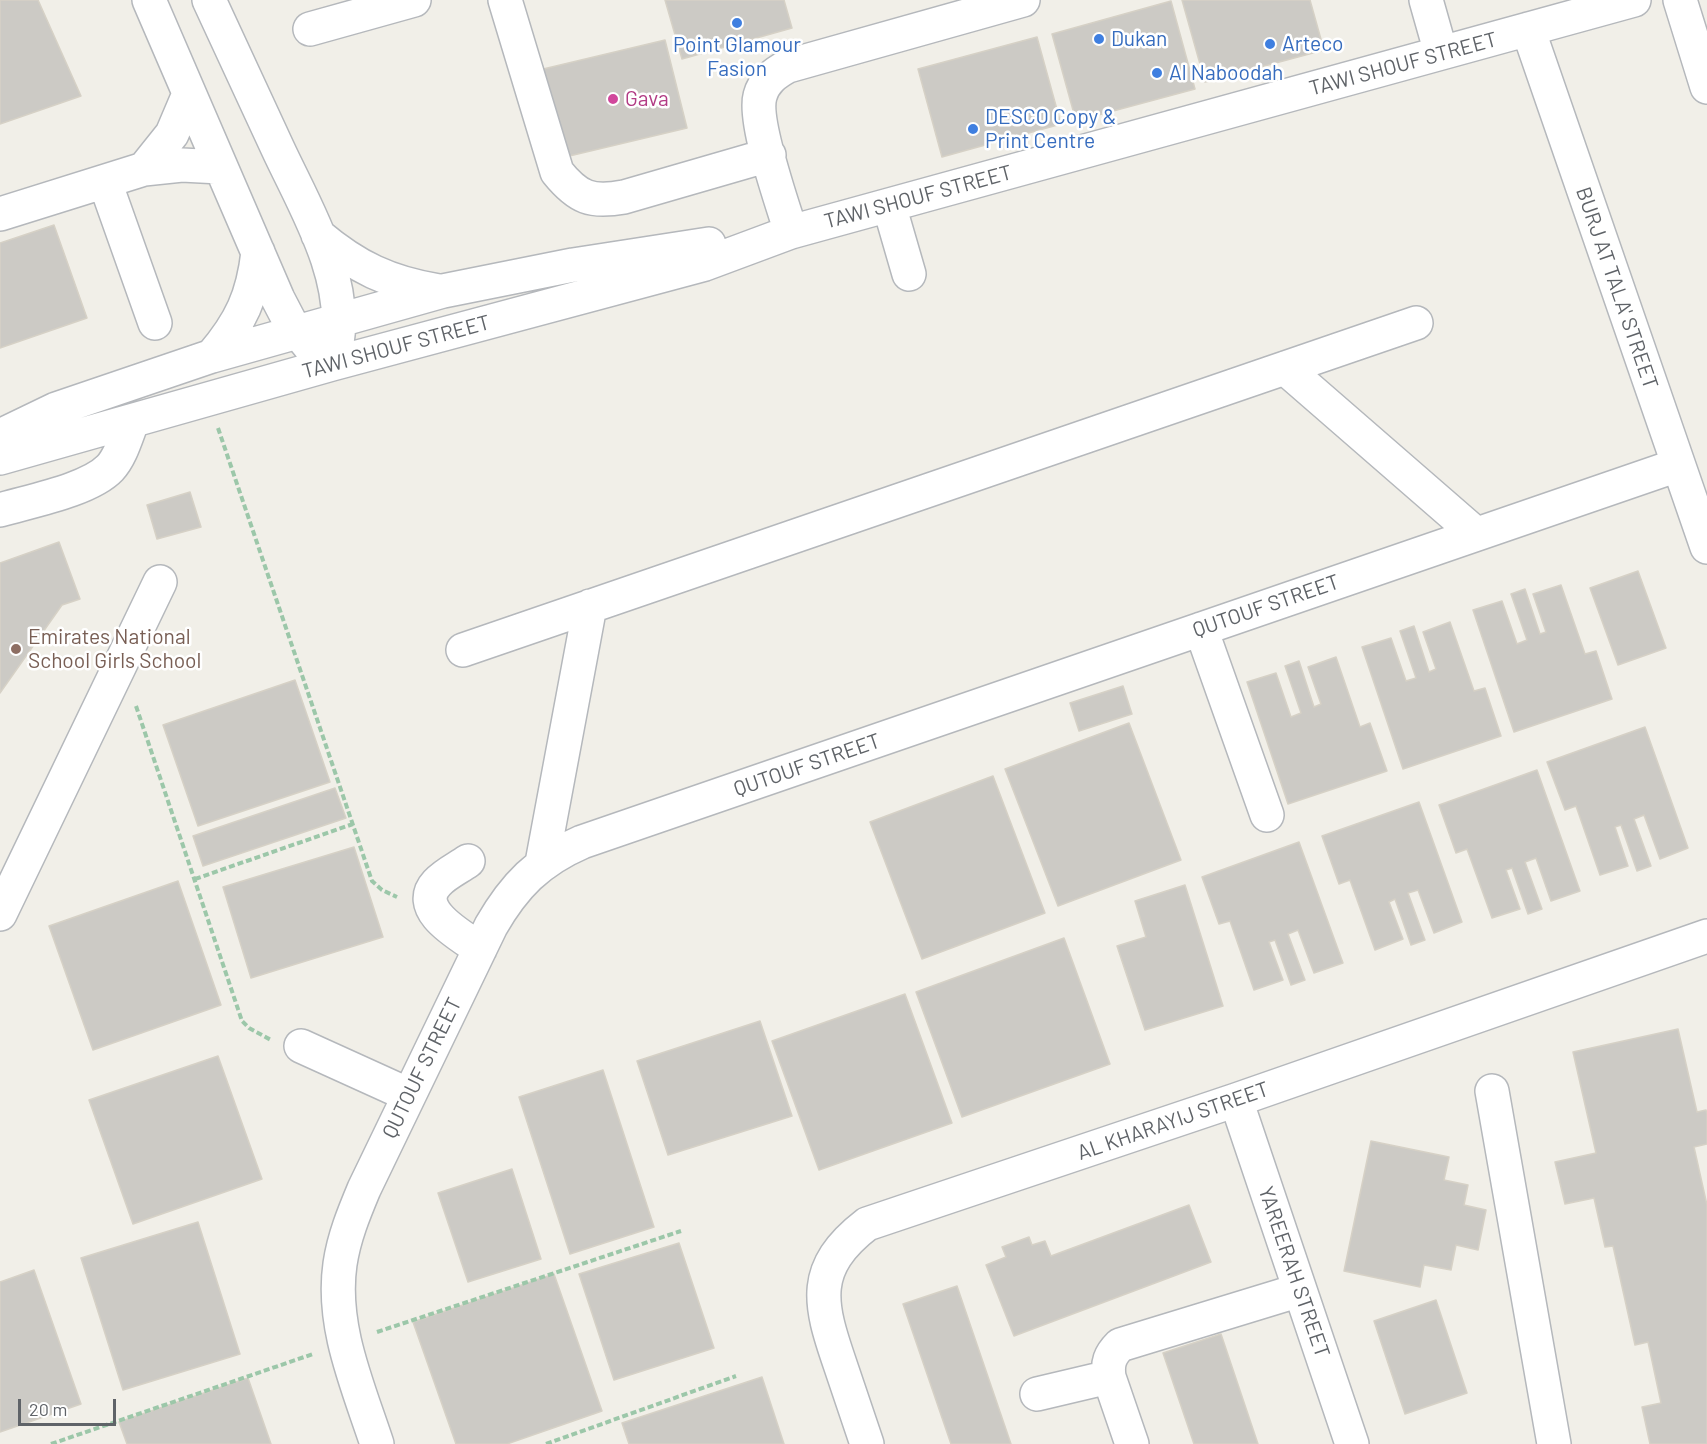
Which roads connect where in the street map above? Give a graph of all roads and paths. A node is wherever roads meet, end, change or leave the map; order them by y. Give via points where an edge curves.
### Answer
1 (149, 0) edge
2 (208, 0) edge
3 (414, 0) edge
4 (505, 0) edge
5 (1023, 0) edge
6 (1426, 0) edge
7 (1634, 0) edge
8 (1680, 0) edge
9 (310, 29) dead end
10 (1528, 29) junction
11 (1441, 53) junction
12 (1707, 87) edge
13 (189, 94) junction
14 (769, 155) junction
15 (220, 167) junction
16 (144, 169) junction
17 (105, 182) junction
18 (889, 205) junction
19 (0, 214) edge
20 (791, 232) junction
21 (318, 235) junction
22 (258, 252) junction
23 (909, 274) dead end
24 (443, 291) junction
25 (340, 320) junction
26 (155, 323) dead end
27 (1416, 323) dead end
28 (297, 332) junction
29 (212, 356) junction
30 (332, 364) junction
31 (1285, 368) junction
32 (208, 400) junction
33 (132, 422) junction
34 (0, 436) edge
35 (0, 458) edge
36 (1678, 465) junction
37 (0, 510) edge
38 (1476, 534) junction
39 (1707, 547) edge
40 (160, 582) dead end
41 (590, 606) junction
42 (1201, 629) junction
43 (463, 650) dead end
44 (122, 662) junction
45 (1267, 815) dead end
46 (353, 824) junction
47 (468, 861) dead end
48 (542, 863) junction
49 (195, 879) junction
50 (430, 896) junction
51 (0, 914) edge
52 (1707, 936) edge
53 (480, 949) junction
54 (301, 1046) joint
55 (1492, 1091) dead end
56 (409, 1095) junction
57 (1236, 1100) junction
58 (1300, 1290) junction
59 (736, 1376) dead end
60 (1108, 1377) junction
61 (1037, 1394) dead end
62 (377, 1444) edge
63 (546, 1444) edge
64 (867, 1444) edge
65 (1132, 1444) edge
66 (1352, 1444) edge
67 (1554, 1444) edge

1 - 13 street
2 - 21 street
3 - 9 street
4 - 14 street via 557,172 569,187 586,197 605,201
5 - 14 street via 776,72 760,94 758,106
6 - 11 street
7 - 10 street, TAWI SHOUF STREET
8 - 12 street
10 - 11 street, TAWI SHOUF STREET
10 - 36 street, BURJ AT TALA' STREET
11 - 18 street, TAWI SHOUF STREET
13 - 15 street
13 - 16 street via 172,134
14 - 20 street
15 - 16 street
15 - 22 street
16 - 17 street
17 - 19 street
17 - 26 street
18 - 20 street, TAWI SHOUF STREET
18 - 23 street
20 - 24 street, TAWI SHOUF STREET via 573,265
20 - 30 street, TAWI SHOUF STREET via 705,264
21 - 24 street via 348,258 389,280
21 - 25 street via 334,280
22 - 28 street
22 - 29 street via 245,309
24 - 25 street, TAWI SHOUF STREET
25 - 28 street, TAWI SHOUF STREET
25 - 30 street
27 - 31 street
28 - 29 street, TAWI SHOUF STREET
28 - 30 street via 312,350
29 - 34 street, TAWI SHOUF STREET via 56,409
30 - 32 street, TAWI SHOUF STREET
31 - 38 street
31 - 41 street
32 - 33 street, TAWI SHOUF STREET
32 - 46 path
33 - 35 street, TAWI SHOUF STREET
33 - 37 street via 111,467 94,481
36 - 38 street, QUTOUF STREET
36 - 39 street, BURJ AT TALA' STREET
38 - 42 street, QUTOUF STREET
40 - 44 street
41 - 43 street
41 - 48 street
42 - 45 street
42 - 48 street, QUTOUF STREET via 582,842
44 - 49 path
44 - 51 street
46 - 49 path
46 - 50 path via 372,881 399,898
47 - 50 street via 438,882
48 - 53 street, QUTOUF STREET via 504,903
49 - 54 path via 242,1021 273,1041
50 - 53 street via 435,915
52 - 57 street, AL KHARAYIJ STREET
53 - 56 street, QUTOUF STREET
54 - 56 street
55 - 67 street
56 - 62 street, QUTOUF STREET via 349,1225 340,1264 338,1304 344,1343
57 - 58 street, YAREERAH STREET
57 - 64 street, AL KHARAYIJ STREET via 891,1215 867,1224 847,1239 824,1284 823,1308
58 - 60 street via 1120,1345 1110,1359
58 - 66 street, YAREERAH STREET
59 - 63 path
60 - 61 street
60 - 65 street

